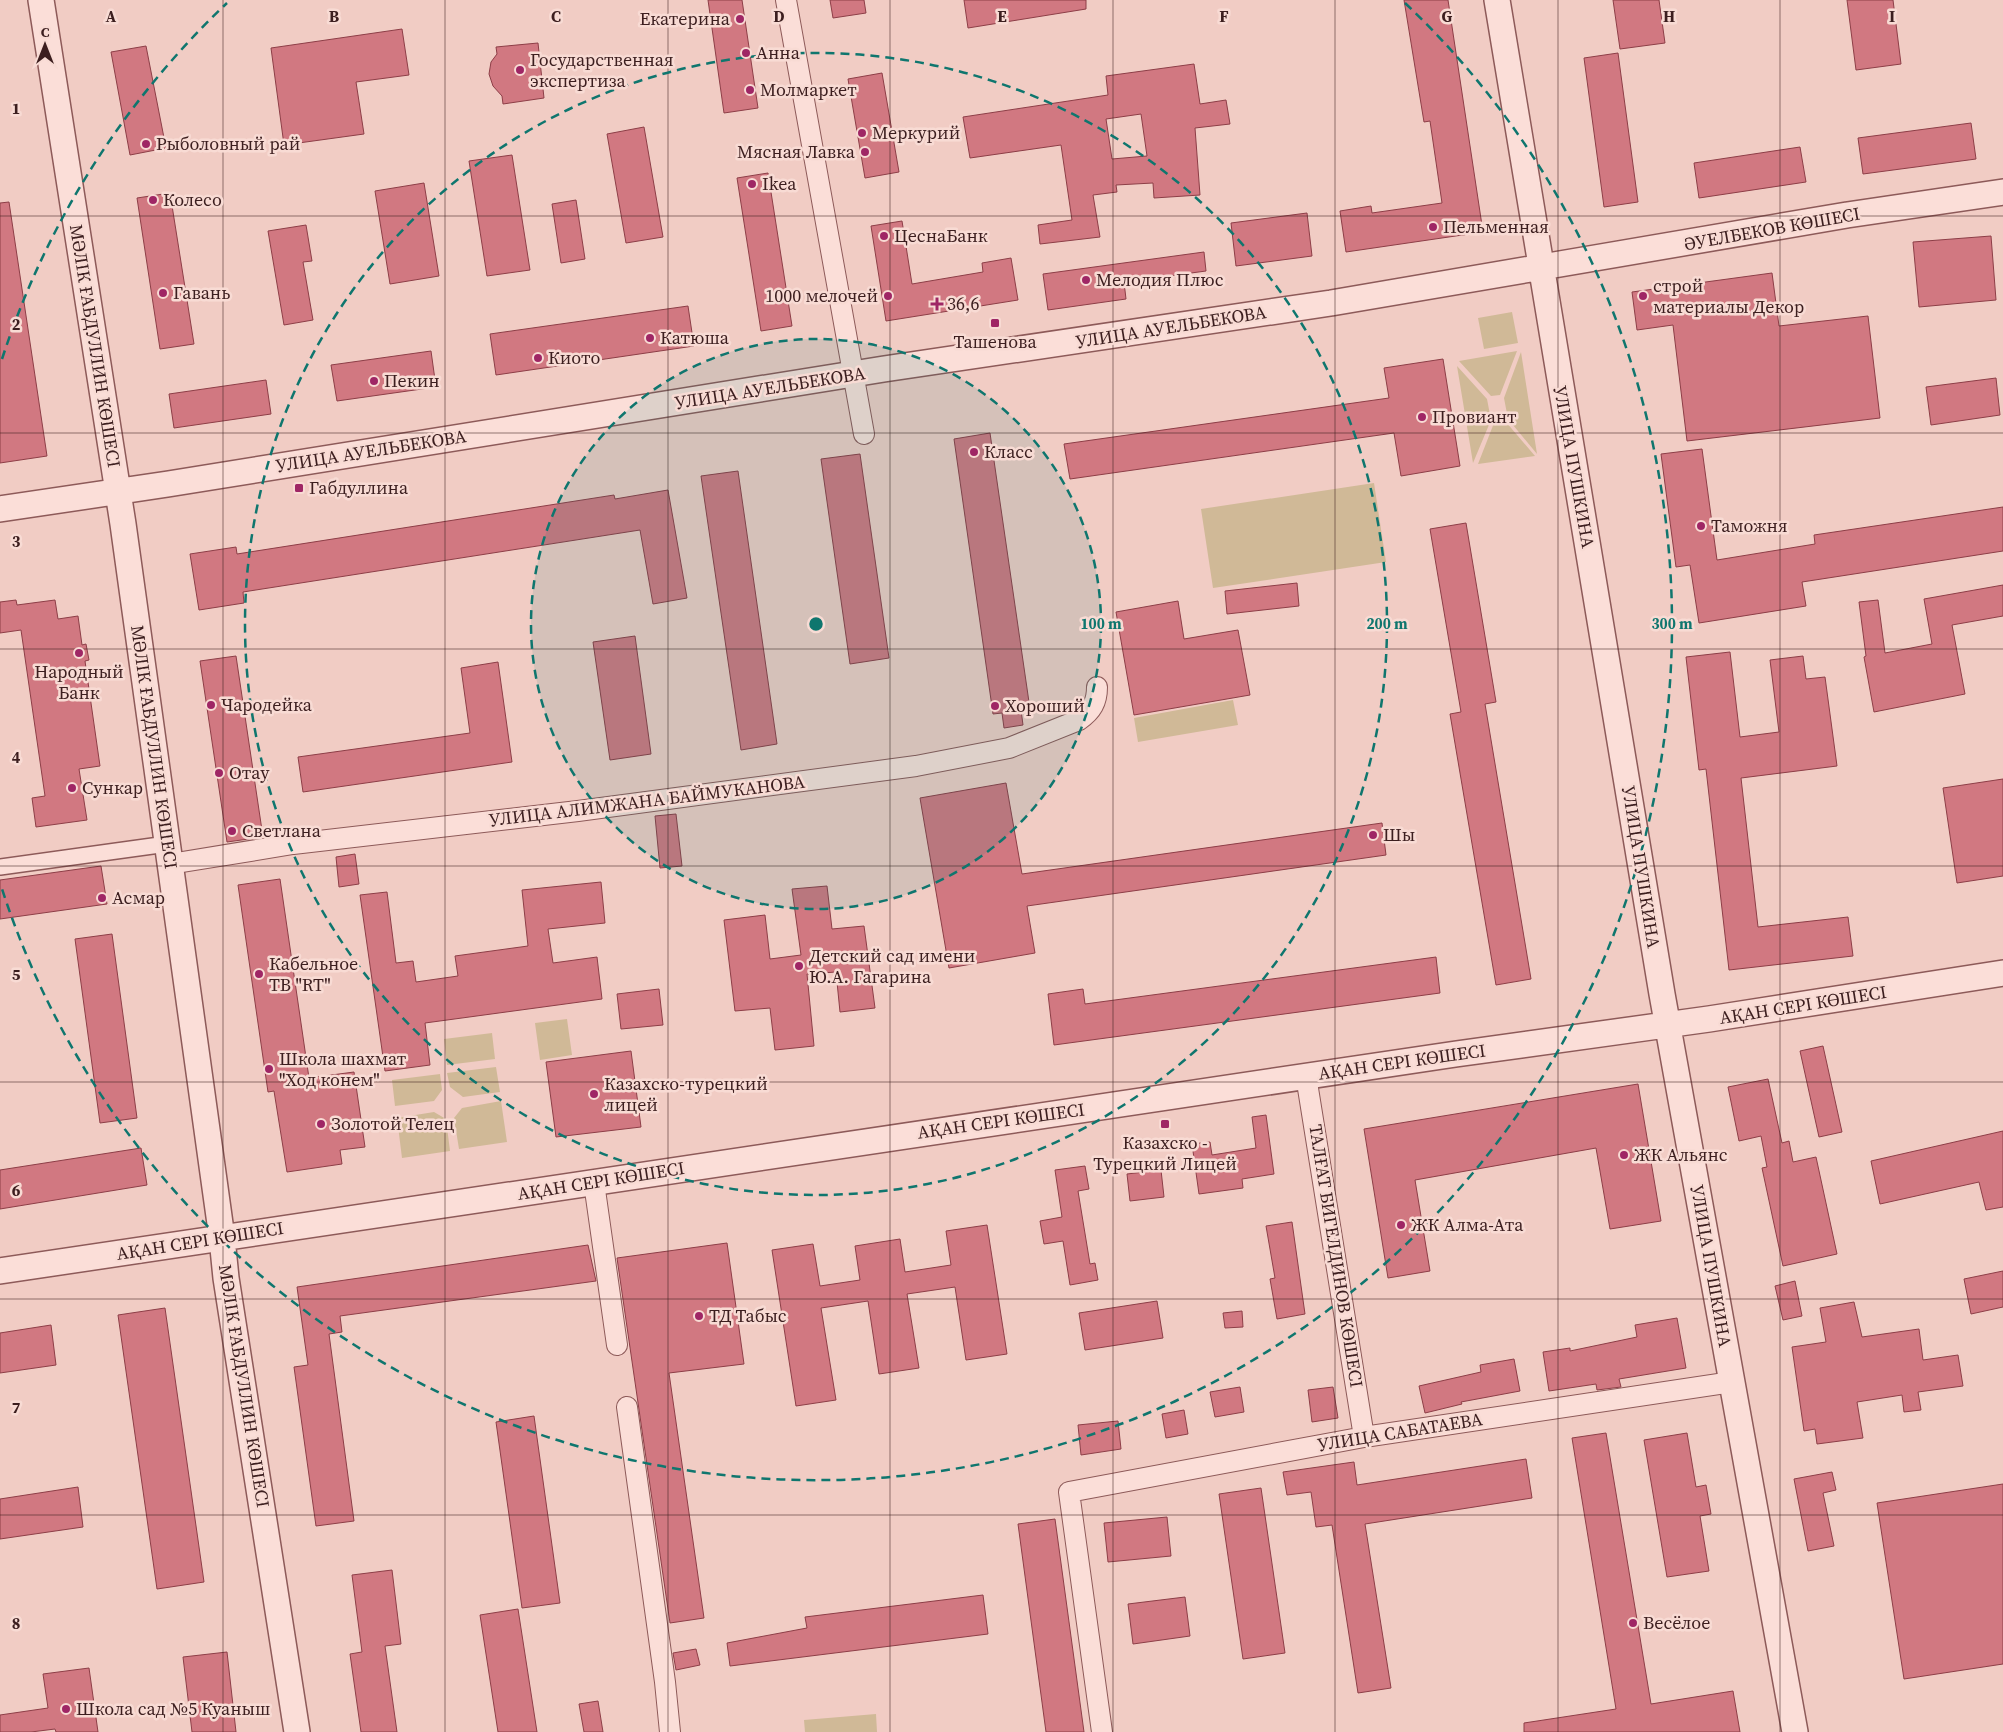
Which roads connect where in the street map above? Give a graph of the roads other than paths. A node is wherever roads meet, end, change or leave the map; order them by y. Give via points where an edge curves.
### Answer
1 (41, 0) edge
2 (786, 0) edge
3 (1497, 0) edge
4 (2003, 192) edge
5 (1541, 268) junction
6 (853, 375) junction
7 (864, 434) dead end
8 (118, 492) junction
9 (0, 509) edge
10 (1097, 687) dead end
11 (169, 854) junction
12 (0, 867) edge
13 (2003, 973) edge
14 (1667, 1024) junction
15 (1306, 1076) junction
16 (594, 1183) junction
17 (222, 1238) junction
18 (0, 1271) edge
19 (617, 1345) dead end
20 (1732, 1382) junction
21 (627, 1407) dead end
22 (1364, 1437) junction
23 (298, 1732) edge
24 (670, 1732) edge
25 (1102, 1732) edge
26 (1795, 1732) edge

1 - 8 street, МӘЛІК ҒАБДУЛЛИН КӨШЕСІ
2 - 6 street
3 - 5 street, УЛИЦА ПУШКИНА
4 - 5 street, ӘУЕЛБЕКОВ КӨШЕСІ via 1847,215
5 - 6 street, УЛИЦА АУЕЛЬБЕКОВА
5 - 14 street, УЛИЦА ПУШКИНА
6 - 7 street
6 - 8 street, УЛИЦА АУЕЛЬБЕКОВА
8 - 9 street, УЛИЦА АУЕЛЬБЕКОВА
8 - 11 street, МӘЛІК ҒАБДУЛЛИН КӨШЕСІ
10 - 11 street, УЛИЦА АЛИМЖАНА БАЙМУКАНОВА via 1094,705 1079,720 1009,748 916,766 578,811 293,844
11 - 12 street, УЛИЦА АЛИМЖАНА БАЙМУКАНОВА
11 - 17 street, МӘЛІК ҒАБДУЛЛИН КӨШЕСІ
13 - 14 street, АҚАН СЕРІ КӨШЕСІ
14 - 15 street, АҚАН СЕРІ КӨШЕСІ
14 - 20 street, УЛИЦА ПУШКИНА
15 - 16 street, АҚАН СЕРІ КӨШЕСІ
15 - 22 street, ТАЛҒАТ БИГЕЛДИНОВ КӨШЕСІ
16 - 17 street, АҚАН СЕРІ КӨШЕСІ
16 - 19 street
17 - 18 street, АҚАН СЕРІ КӨШЕСІ
17 - 23 street, МӘЛІК ҒАБДУЛЛИН КӨШЕСІ
20 - 22 street, УЛИЦА САБАТАЕВА
20 - 26 street, УЛИЦА ПУШКИНА
21 - 24 street via 666,1682
22 - 25 street, УЛИЦА САБАТАЕВА via 1069,1492

